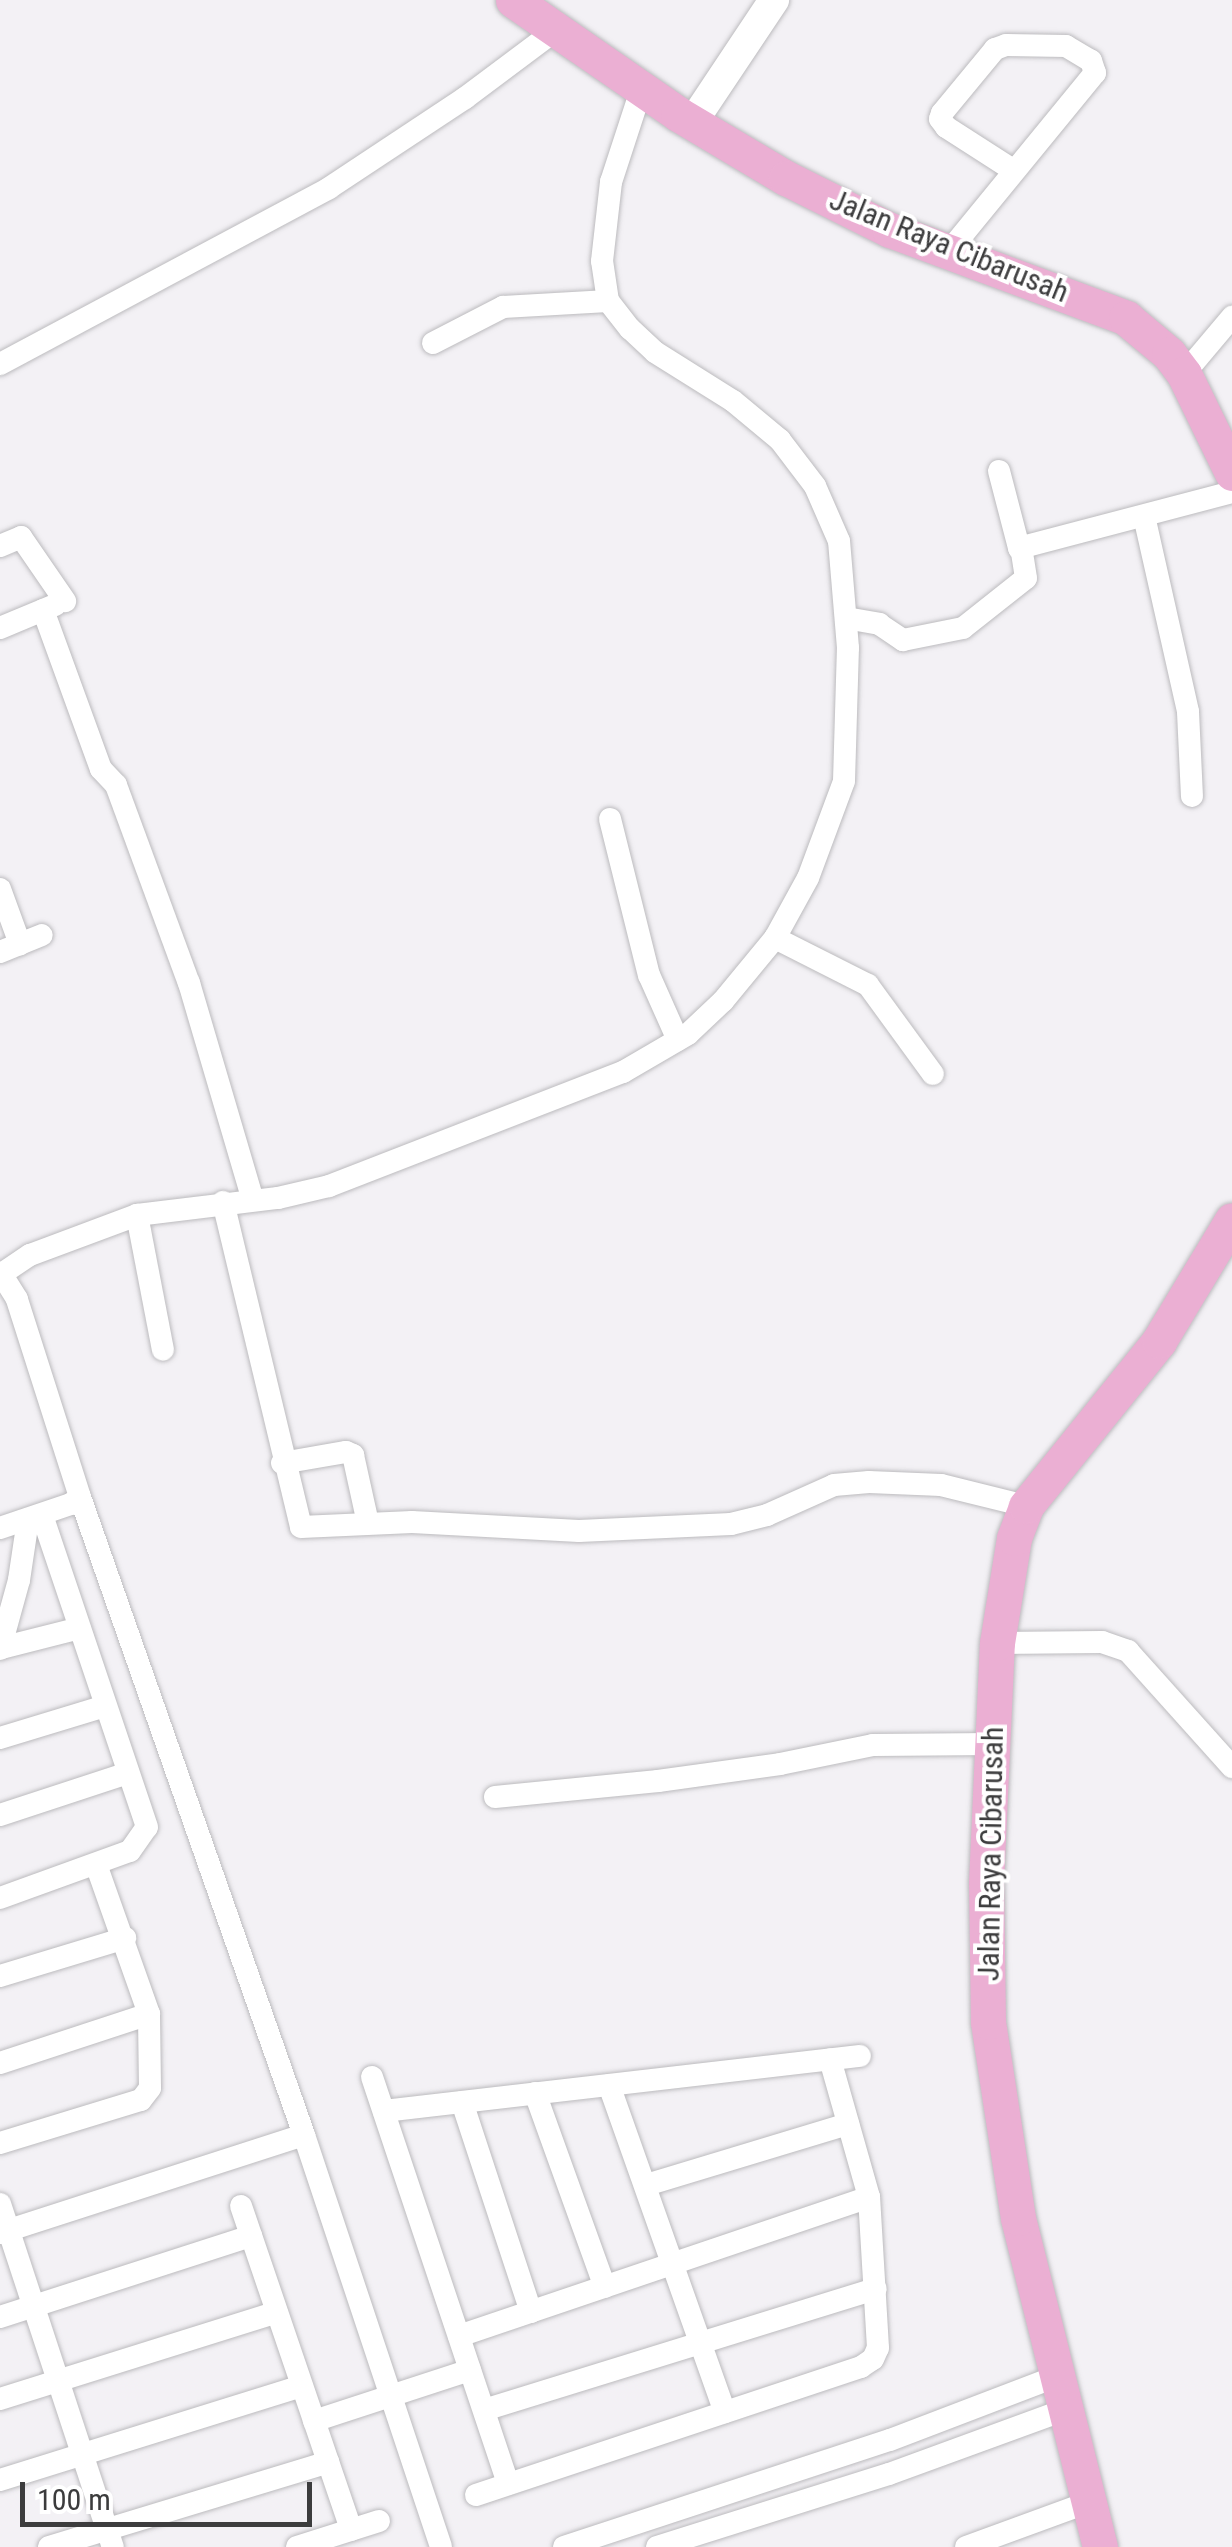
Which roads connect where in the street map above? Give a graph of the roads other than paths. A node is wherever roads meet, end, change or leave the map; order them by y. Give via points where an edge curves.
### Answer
1 (513, 0) edge
2 (774, 0) edge
3 (556, 30) junction
4 (667, 105) junction
5 (1013, 170) junction
6 (950, 250) junction
7 (608, 301) junction
8 (1232, 317) edge
9 (433, 343) dead end
10 (0, 364) edge
11 (1184, 374) junction
12 (999, 471) dead end
13 (1232, 473) edge
14 (1232, 492) edge
15 (1144, 516) junction
16 (0, 546) edge
17 (1022, 548) junction
18 (62, 603) junction
19 (847, 620) junction
20 (0, 628) edge
21 (1192, 796) dead end
22 (610, 819) dead end
23 (0, 889) edge
24 (779, 940) junction
25 (21, 943) edge
26 (678, 1040) junction
27 (933, 1074) dead end
28 (253, 1200) junction
29 (226, 1214) junction
30 (138, 1218) junction
31 (1232, 1220) edge
32 (2, 1274) edge
33 (164, 1350) dead end
34 (282, 1463) junction
35 (80, 1496) junction
36 (1026, 1506) junction
37 (35, 1518) junction
38 (368, 1523) junction
39 (0, 1528) edge
40 (80, 1628) junction
41 (997, 1643) junction
42 (1, 1649) edge
43 (105, 1706) junction
44 (0, 1738) edge
45 (993, 1744) junction
46 (1231, 1763) edge
47 (128, 1773) junction
48 (495, 1797) dead end
49 (0, 1815) edge
50 (96, 1864) junction
51 (0, 1898) edge
52 (126, 1938) junction
53 (2, 1970) edge
54 (149, 2014) junction
55 (860, 2056) dead end
56 (830, 2059) junction
57 (0, 2062) edge
58 (372, 2076) dead end
59 (609, 2084) junction
60 (536, 2093) junction
61 (462, 2102) junction
62 (384, 2111) junction
63 (848, 2124) junction
64 (304, 2134) junction
65 (0, 2142) edge
66 (646, 2185) junction
67 (868, 2197) junction
68 (0, 2204) edge
69 (241, 2206) dead end
70 (4, 2231) edge
71 (251, 2236) junction
72 (674, 2264) junction
73 (606, 2286) junction
74 (876, 2288) junction
75 (34, 2306) junction
76 (277, 2312) junction
77 (531, 2312) junction
78 (0, 2317) edge
79 (459, 2336) junction
80 (702, 2343) junction
81 (470, 2370) junction
82 (58, 2381) junction
83 (302, 2386) junction
84 (1062, 2393) junction
85 (393, 2397) junction
86 (0, 2399) edge
87 (484, 2410) junction
88 (725, 2412) junction
89 (314, 2421) junction
90 (82, 2455) junction
91 (328, 2462) junction
92 (0, 2480) edge
93 (508, 2484) junction
94 (476, 2495) dead end
95 (1089, 2502) junction
96 (379, 2521) dead end
97 (351, 2530) junction
98 (110, 2538) edge
99 (50, 2547) edge
100 (297, 2547) edge
101 (441, 2547) edge
102 (564, 2547) edge
103 (657, 2547) edge
104 (966, 2547) edge
105 (1100, 2547) edge

1 - 3 main road, Jalan Raya Cibarusah
2 - 4 street
3 - 4 main road, Jalan Raya Cibarusah
3 - 10 street via 328,188
4 - 6 main road, Jalan Raya Cibarusah via 842,207
4 - 7 street via 611,182 602,261
5 - 5 street via 1095,73 1091,61 1066,46 995,49 942,113 946,126
5 - 6 street
6 - 11 main road, Jalan Raya Cibarusah via 1126,318
7 - 9 street via 503,308
7 - 19 street via 655,352 754,418 803,466 839,541
8 - 11 street
11 - 13 main road, Jalan Raya Cibarusah
12 - 17 street via 1015,544
14 - 15 street
15 - 17 street
15 - 21 street via 1188,712
16 - 18 street via 21,537
17 - 19 street via 1026,578 963,628 903,640 879,624
18 - 20 street
18 - 28 street via 101,768 116,785 190,984
19 - 24 street via 844,781 827,836
22 - 26 street via 649,976
23 - 25 street
24 - 26 street
24 - 27 street via 868,985
26 - 28 street via 623,1072 388,1165 304,1194
28 - 29 street
29 - 30 street
29 - 34 street
30 - 32 street via 30,1255
30 - 33 street
31 - 36 main road, Jalan Raya Cibarusah via 1159,1342
32 - 35 street via 17,1299
34 - 38 street via 300,1526
34 - 38 street via 350,1454
35 - 37 street
35 - 64 street
36 - 38 street via 941,1485 870,1482 834,1486 731,1524 579,1531
36 - 41 main road, Jalan Raya Cibarusah via 1014,1538
37 - 39 street
37 - 40 street
37 - 42 street
40 - 42 street
40 - 43 street
41 - 45 main road, Jalan Raya Cibarusah
41 - 46 street via 1102,1642 1128,1651
43 - 44 street
43 - 47 street
45 - 48 street via 873,1745 693,1776
45 - 84 main road, Jalan Raya Cibarusah via 988,2022 1010,2182
47 - 49 street
47 - 50 street via 147,1827 130,1851
50 - 51 street
50 - 52 street
52 - 53 street
52 - 54 street
54 - 57 street
54 - 65 street via 148,2094
55 - 56 street
56 - 59 street
56 - 63 street
58 - 62 street
59 - 60 street
59 - 66 street
60 - 61 street
60 - 73 street
61 - 62 street
61 - 77 street
62 - 79 street
63 - 66 street
63 - 67 street
64 - 70 street
64 - 85 street
66 - 72 street
67 - 72 street
67 - 74 street
68 - 70 street
69 - 71 street
70 - 75 street
71 - 75 street
71 - 76 street
72 - 73 street
72 - 80 street
73 - 77 street
74 - 80 street
74 - 88 street via 878,2348 867,2363
75 - 78 street
75 - 82 street
76 - 82 street
76 - 83 street
77 - 79 street
79 - 81 street
80 - 87 street
80 - 88 street
81 - 85 street
81 - 87 street
82 - 86 street
82 - 90 street
83 - 89 street
83 - 90 street
84 - 95 main road, Jalan Raya Cibarusah
84 - 102 street via 890,2440
84 - 103 street via 890,2474
85 - 89 street
85 - 101 street
87 - 93 street
88 - 93 street
89 - 91 street
90 - 92 street
90 - 98 street
91 - 97 street
91 - 98 street
93 - 94 street
95 - 104 street
95 - 105 main road, Jalan Raya Cibarusah
96 - 97 street
97 - 100 street
98 - 99 street

